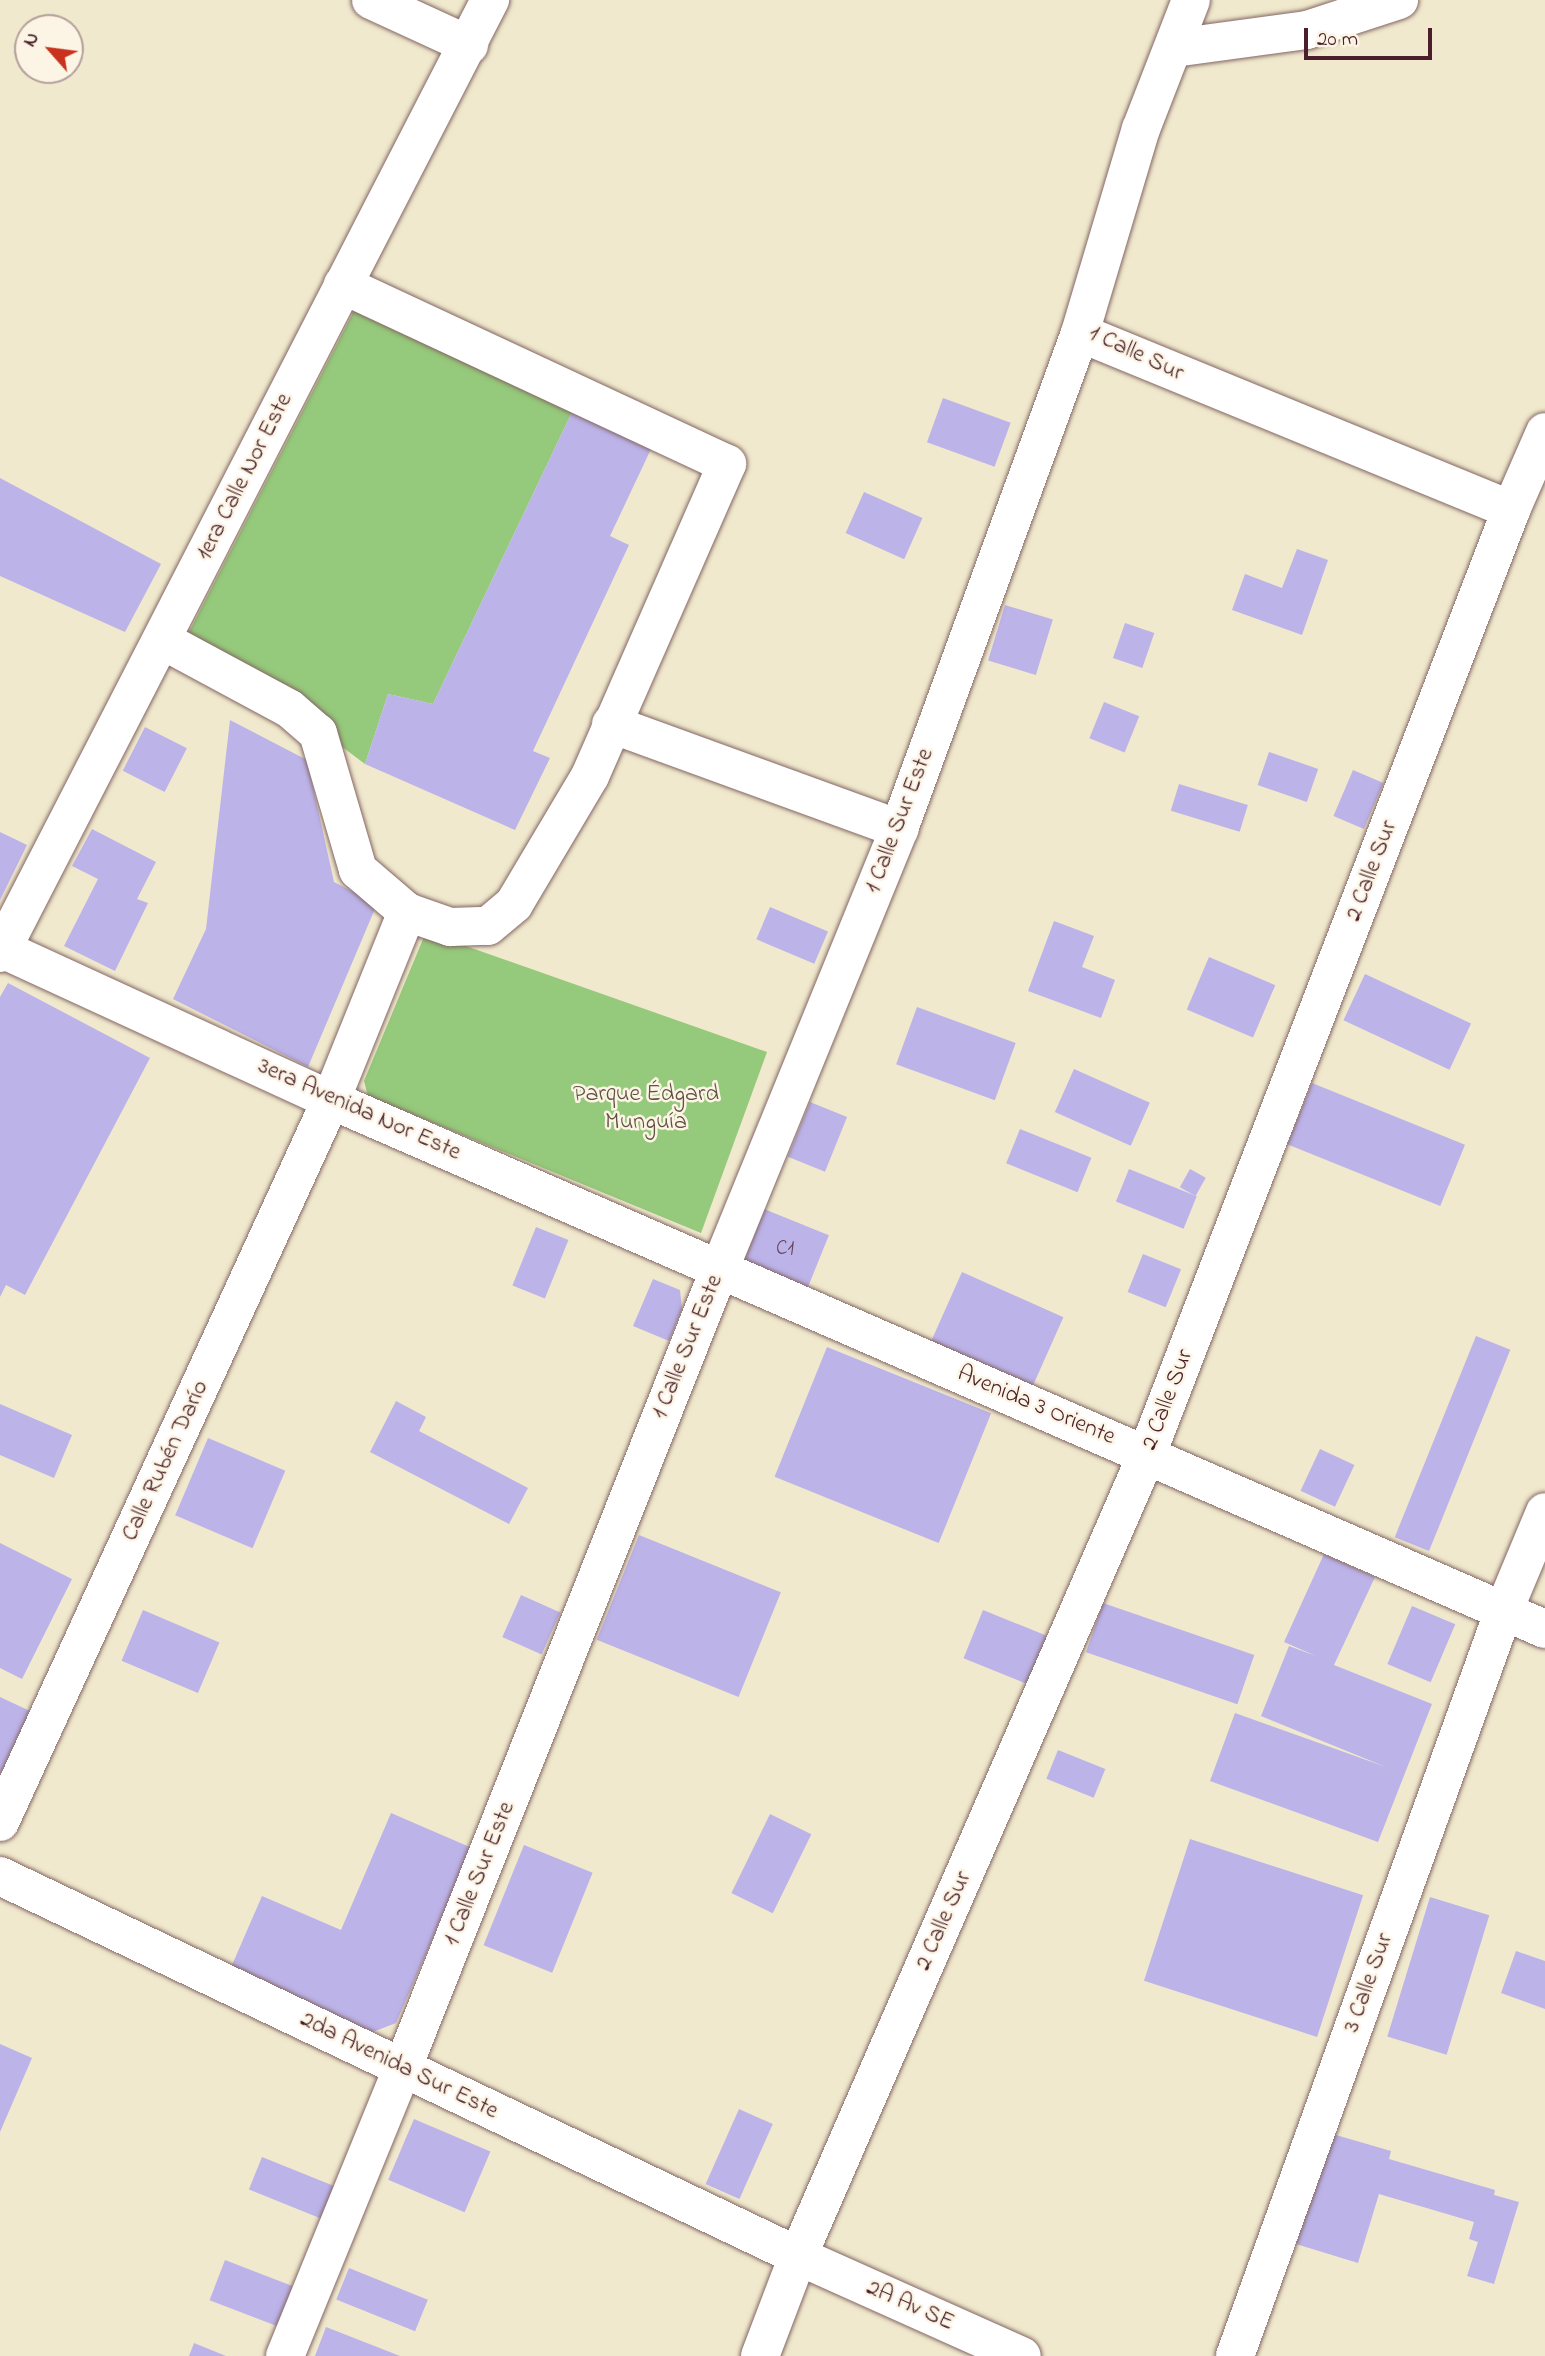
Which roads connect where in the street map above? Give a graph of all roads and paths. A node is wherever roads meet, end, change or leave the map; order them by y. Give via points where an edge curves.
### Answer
1 (371, 0) edge
2 (490, 0) edge
3 (1191, 0) edge
4 (1399, 0) edge
5 (469, 45) junction
6 (1174, 48) junction
7 (343, 285) junction
8 (1080, 333) junction
9 (1545, 432) edge
10 (1511, 510) junction
11 (162, 640) junction
12 (611, 724) junction
13 (899, 829) junction
14 (407, 912) junction
15 (1, 950) edge
16 (331, 1100) junction
17 (720, 1268) junction
18 (1147, 1454) junction
19 (1545, 1512) edge
20 (1504, 1610) junction
21 (1545, 1629) edge
22 (0, 1822) edge
23 (0, 1875) edge
24 (403, 2067) junction
25 (798, 2256) junction
26 (285, 2356) edge
27 (760, 2356) edge
28 (1022, 2356) edge
29 (1235, 2356) edge

1 - 5 street
2 - 5 street, 1era Calle Nor Este
3 - 6 street, 1 Calle Sur
4 - 6 street via 1307,30
5 - 7 street, 1era Calle Nor Este
6 - 8 street, 1 Calle Sur via 1141,129
7 - 11 street, 1era Calle Nor Este
7 - 12 street via 727,464
8 - 10 street, 1 Calle Sur
8 - 13 street, 1 Calle Sur Este
9 - 10 street, 2 Calle Sur
10 - 18 street, 2 Calle Sur
11 - 14 street via 290,709 318,733 358,870
11 - 15 street, 1era Calle Nor Este
12 - 13 street
12 - 14 street via 590,776 514,904 488,926 450,927
13 - 17 street, 1 Calle Sur Este
14 - 16 street, Calle Rubén Darío
15 - 16 street, 3era Avenida Nor Este
16 - 17 street, 3era Avenida Nor Este
16 - 22 street, Calle Rubén Darío
17 - 18 street, Avenida 3 Oriente
17 - 24 street, 1 Calle Sur Este
18 - 20 street, Avenida 3 Oriente
18 - 25 street, 2 Calle Sur
19 - 20 street, 3 Calle Sur
20 - 21 street, Avenida 3 Oriente
20 - 29 street, 3 Calle Sur
23 - 24 street, 2da Avenida Sur Este
24 - 25 street, 2da Avenida Sur Este
24 - 26 street, 1 Calle Sur Este
25 - 27 street, 2 Calle Sur
25 - 28 street, 2A Av SE

